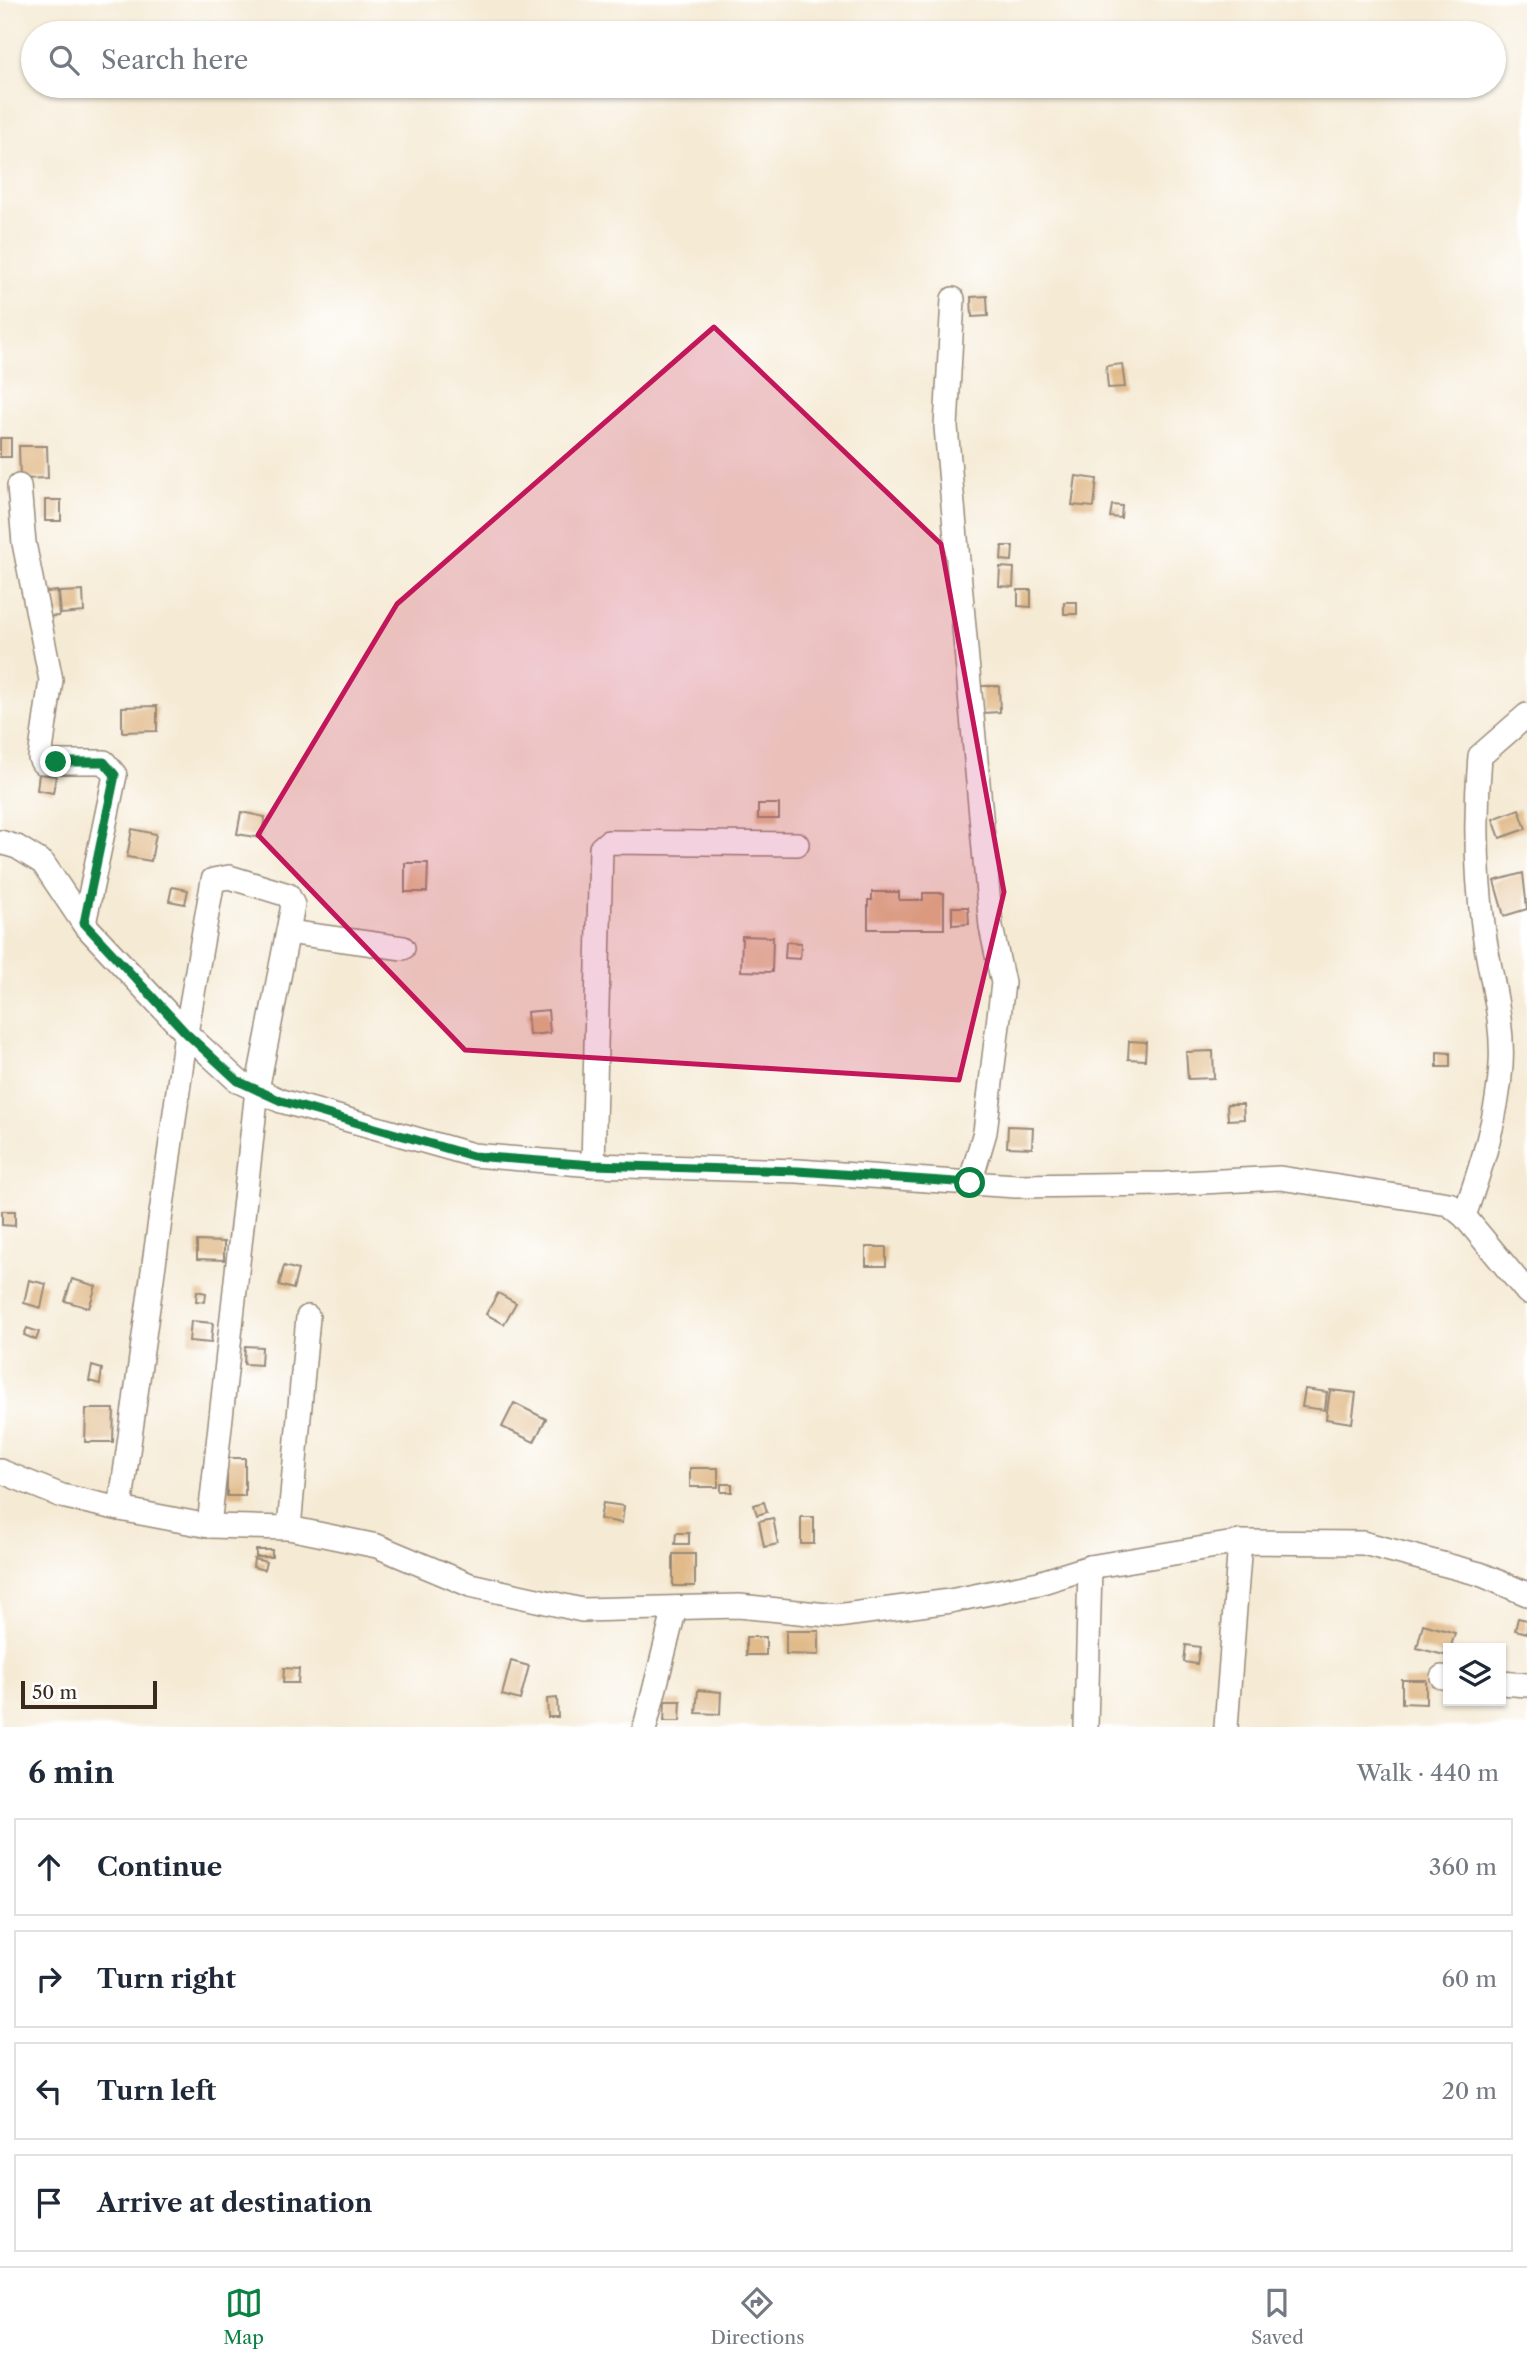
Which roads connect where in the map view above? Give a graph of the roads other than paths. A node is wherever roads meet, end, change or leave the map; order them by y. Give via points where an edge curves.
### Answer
1 (953, 299) dead end
2 (19, 486) dead end
3 (1527, 715) edge
4 (0, 842) edge
5 (797, 845) dead end
6 (84, 923) junction
7 (288, 932) junction
8 (403, 948) dead end
9 (186, 1033) junction
10 (257, 1090) junction
11 (593, 1165) junction
12 (970, 1183) junction
13 (1464, 1216) junction
14 (1527, 1292) edge
15 (308, 1317) dead end
16 (0, 1471) edge
17 (120, 1509) junction
18 (209, 1526) junction
19 (289, 1528) junction
20 (1240, 1542) junction
21 (1090, 1567) junction
22 (1527, 1594) edge
23 (675, 1608) junction
24 (1506, 1683) edge
25 (1527, 1685) edge
26 (645, 1727) edge
27 (1086, 1727) edge
28 (1226, 1727) edge

1 - 12 street via 946,426 991,928 1003,983 985,1132
2 - 6 street via 24,542 51,680 40,758 42,762 104,762 115,775
3 - 13 street via 1480,756 1477,795 1483,931 1501,1035 1501,1067 1492,1122
4 - 6 street via 43,863
5 - 11 street via 608,842 601,848
6 - 9 street
7 - 8 street
7 - 9 street via 293,905 288,895 229,877 213,880
7 - 10 street
9 - 10 street via 238,1081
9 - 17 street
10 - 11 street via 281,1101 473,1156
10 - 18 street
11 - 12 street via 798,1171
12 - 13 street via 1164,1184 1280,1178 1449,1205
13 - 14 street
15 - 19 street
16 - 17 street via 62,1496
17 - 18 street
18 - 19 street
19 - 23 street via 377,1546 470,1585 582,1610
20 - 21 street
20 - 22 street via 1363,1543 1480,1574
20 - 28 street
21 - 23 street via 963,1598 837,1616 739,1606
21 - 27 street
23 - 26 street
24 - 25 street

